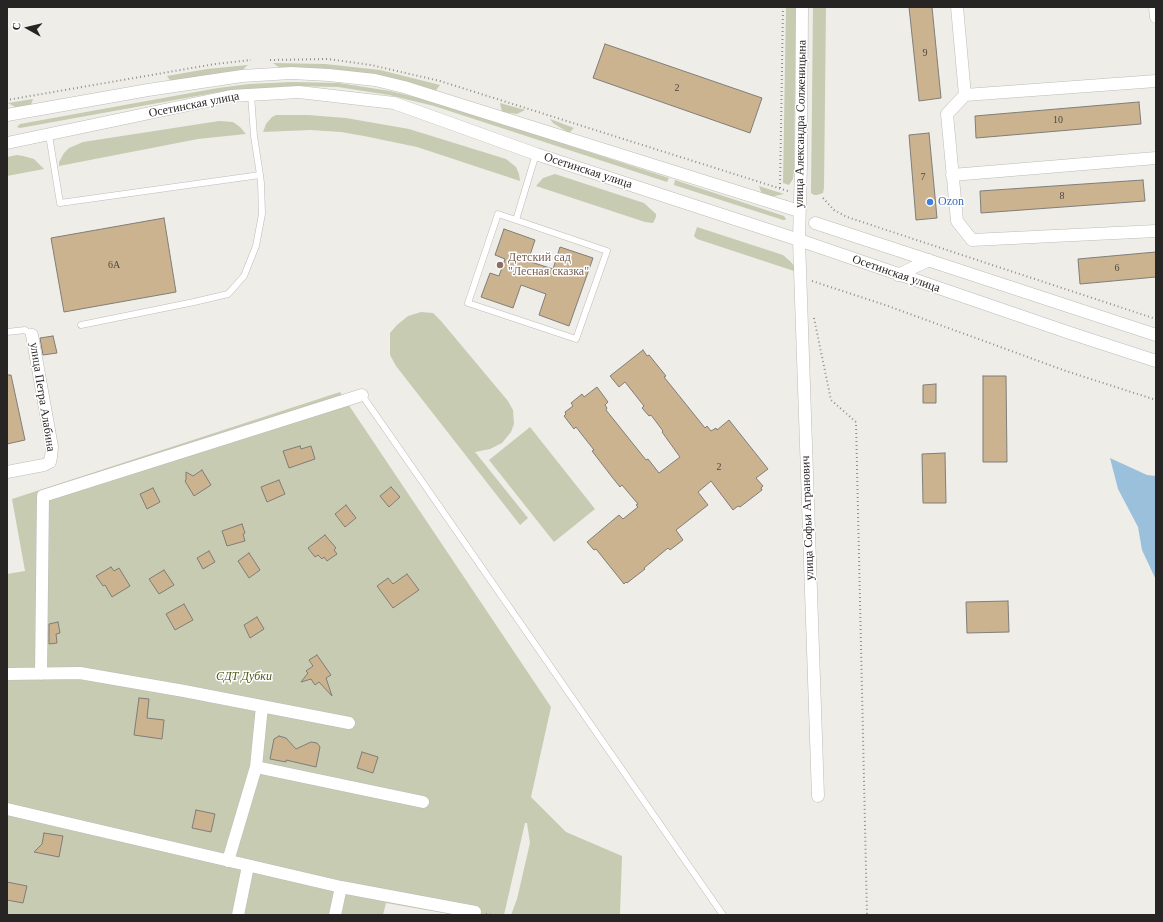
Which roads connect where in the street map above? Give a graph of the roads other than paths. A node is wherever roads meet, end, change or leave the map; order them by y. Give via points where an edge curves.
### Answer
1 (802, 7) edge
2 (957, 7) edge
3 (1155, 7) edge
4 (1156, 17) edge
5 (1156, 81) edge
6 (251, 95) junction
7 (965, 95) junction
8 (7, 115) edge
9 (50, 135) junction
10 (7, 142) edge
11 (536, 154) junction
12 (1156, 158) edge
13 (260, 175) junction
14 (952, 175) junction
15 (799, 212) junction
16 (516, 220) junction
17 (815, 223) dead end
18 (1156, 231) edge
19 (799, 240) junction
20 (929, 260) junction
21 (898, 274) junction
22 (82, 325) dead end
23 (7, 332) edge
24 (32, 335) joint
25 (1156, 335) edge
26 (1156, 361) edge
27 (362, 395) joint
28 (7, 472) edge
29 (7, 674) edge
30 (41, 674) junction
31 (262, 706) junction
32 (349, 723) dead end
33 (256, 767) junction
34 (818, 796) dead end
35 (423, 802) dead end
36 (7, 809) edge
37 (228, 861) junction
38 (248, 866) junction
39 (340, 887) junction
40 (475, 912) dead end
41 (238, 915) edge
42 (335, 915) edge
43 (723, 915) edge

1 - 15 street, улица Александра Солженицына
2 - 7 street
3 - 4 street
5 - 7 street
6 - 9 street, Осетинская улица via 231,96
6 - 11 street, Осетинская улица via 299,92 394,103
6 - 13 lane
7 - 14 street via 947,114
8 - 15 street, Осетинская улица via 242,76 291,73 375,80
9 - 10 street, Осетинская улица
9 - 13 lane via 60,203
11 - 16 lane
11 - 19 street, Осетинская улица
12 - 14 street
13 - 22 lane via 262,214 256,246 244,276 228,294
14 - 18 street via 957,221 972,240
15 - 19 street, улица Александра Солженицына
16 - 16 lane via 607,250 576,339 468,303 498,214
17 - 20 street, Осетинская улица
19 - 21 street, Осетинская улица
19 - 34 street, улица Софьи Агранович
20 - 21 street
20 - 25 street, Осетинская улица
21 - 26 street, Осетинская улица
23 - 24 lane via 25,330
24 - 28 street, улица Петра Алабина via 52,446 51,457 50,462 44,465
27 - 30 street via 43,496
27 - 43 lane
29 - 30 street
30 - 31 street via 80,673
31 - 32 street
31 - 33 street
33 - 35 street
33 - 37 street
36 - 37 street
37 - 38 street
38 - 39 street
38 - 41 street
39 - 40 street
39 - 42 street

